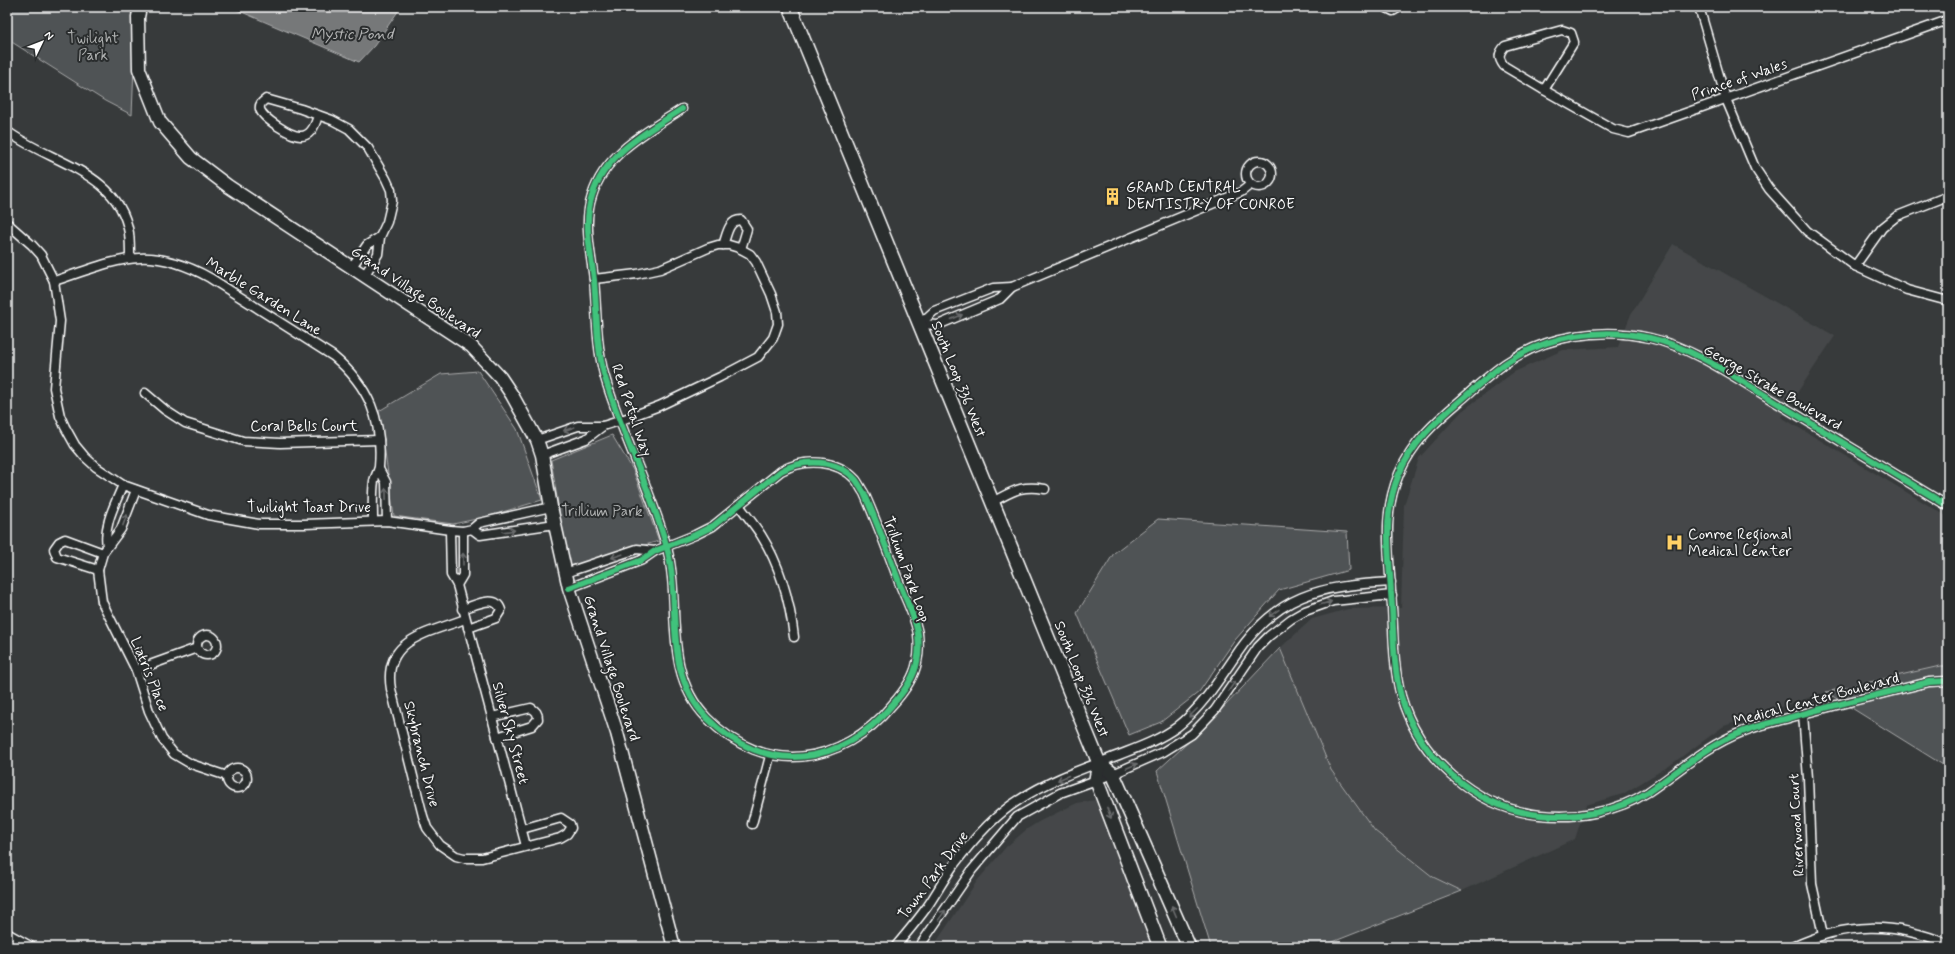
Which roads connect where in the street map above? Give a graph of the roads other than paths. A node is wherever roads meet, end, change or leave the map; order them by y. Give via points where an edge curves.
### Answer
1 (140, 7) edge
2 (790, 7) edge
3 (1385, 7) edge
4 (1400, 7) edge
5 (1699, 7) edge
6 (1948, 20) edge
7 (1544, 90) junction
8 (1726, 99) junction
9 (682, 109) dead end
10 (318, 115) junction
11 (7, 131) edge
12 (1250, 185) dead end
13 (1948, 196) edge
14 (7, 223) edge
15 (380, 237) junction
16 (723, 245) junction
17 (741, 249) junction
18 (130, 258) junction
19 (1855, 266) junction
20 (351, 268) junction
21 (364, 276) junction
22 (594, 279) junction
23 (54, 281) junction
24 (1012, 287) junction
25 (1948, 301) edge
26 (920, 324) junction
27 (145, 393) dead end
28 (619, 421) junction
29 (603, 426) junction
30 (379, 440) junction
31 (537, 440) junction
32 (542, 455) junction
33 (379, 468) junction
34 (123, 485) junction
35 (1045, 489) dead end
36 (136, 490) junction
37 (992, 502) junction
38 (739, 505) junction
39 (1948, 506) edge
40 (551, 507) junction
41 (373, 521) junction
42 (387, 521) junction
43 (555, 524) junction
44 (472, 529) junction
45 (450, 530) junction
46 (463, 530) junction
47 (666, 546) junction
48 (105, 550) junction
49 (655, 551) junction
50 (98, 570) junction
51 (565, 573) junction
52 (1391, 582) junction
53 (457, 585) junction
54 (569, 588) junction
55 (1392, 595) junction
56 (462, 609) junction
57 (465, 619) junction
58 (468, 628) junction
59 (794, 636) dead end
60 (197, 648) dead end
61 (136, 670) junction
62 (1948, 681) edge
63 (1204, 701) junction
64 (1215, 710) junction
65 (1803, 714) junction
66 (492, 717) junction
67 (497, 737) junction
68 (770, 756) junction
69 (1099, 763) junction
70 (1113, 774) junction
71 (227, 776) dead end
72 (1096, 779) junction
73 (752, 824) dead end
74 (522, 829) junction
75 (526, 846) junction
76 (7, 933) edge
77 (1823, 935) junction
78 (1948, 944) edge
79 (32, 947) edge
80 (674, 947) edge
81 (895, 947) edge
82 (919, 947) edge
83 (1160, 947) edge
84 (1189, 947) edge
85 (1793, 947) edge

1 - 20 street, Grand Village Boulevard via 140,68 160,122 191,158 228,186
2 - 26 main road, South Loop 336 West
3 - 4 street via 1394,11
5 - 8 street
6 - 8 street, Prince of Wales
7 - 7 street, Prince of Wales via 1504,66 1499,57 1500,52 1505,46 1562,30 1567,31 1573,38 1572,46
7 - 8 street, Prince of Wales via 1613,129 1628,133
8 - 19 street via 1755,168 1769,189 1807,231
9 - 22 street, Red Petal Way via 620,152 609,163 600,178 591,197 588,215
10 - 10 street via 266,99 260,103 262,114 270,121 301,136 308,134 315,126
10 - 15 street via 349,129 368,148 386,179 392,201
11 - 18 street via 21,142 95,179 110,192 122,211 129,233
12 - 24 street via 1241,192
13 - 19 street via 1897,216 1882,228
14 - 23 street, Twilight Toast Drive via 41,255
15 - 20 street via 367,245
15 - 21 street via 378,254
16 - 17 street
16 - 17 street via 730,224 741,220 747,229
16 - 22 street via 708,248 660,269
17 - 28 street via 750,254 756,262 772,294 777,312 778,324 767,347 758,357 720,377 660,406
18 - 23 street, Marble Garden Lane
18 - 30 street, Marble Garden Lane via 154,257 191,267 333,356 359,382 375,412
19 - 25 street via 1907,290
20 - 21 street, Grand Village Boulevard
21 - 31 street, Grand Village Boulevard via 471,346 500,377
22 - 28 street, Red Petal Way via 604,372
23 - 34 street, Twilight Toast Drive via 60,321 54,388 60,416 74,445 96,467
24 - 26 street via 993,288 948,305 934,311
26 -> 24 street via 938,325 1000,299
26 - 37 main road, South Loop 336 West
27 - 30 street, Coral Bells Court via 185,423 243,441 280,443
28 - 29 street
28 - 47 street, Red Petal Way
29 -> 31 street via 578,426
29 - 32 street via 586,439
30 - 33 street, Marble Garden Lane
31 - 32 street, Grand Village Boulevard
32 - 40 street, Grand Village Boulevard
33 - 41 street, Marble Garden Lane via 374,480
42 -> 33 street, Marble Garden Lane via 386,482
34 - 36 street, Twilight Toast Drive
34 - 48 street, Liatris Place via 108,525
35 - 37 street via 1020,488
36 - 41 street, Twilight Toast Drive via 208,515 259,524
48 -> 36 street, Liatris Place via 122,529
37 - 69 main road, South Loop 336 West
38 - 47 street, Trillium Park Loop via 713,526
38 - 59 street via 761,535 772,556 782,581
38 - 68 street, Trillium Park Loop via 781,471 801,462 821,463 845,471 856,480 864,493 918,633 917,663 913,676 877,723 864,734 833,750 802,756
39 - 52 street, George Strake Boulevard via 1721,369 1690,353 1649,337 1588,334 1546,343 1507,362 1433,424 1421,438 1399,474 1388,510
40 - 43 street, Grand Village Boulevard
40 - 44 street, Twilight Toast Drive via 478,523
41 - 42 street, Twilight Toast Drive
42 - 45 street, Twilight Toast Drive
44 -> 43 street, Twilight Toast Drive via 480,535
43 - 51 street, Grand Village Boulevard
44 - 46 street, Twilight Toast Drive
45 - 46 street, Twilight Toast Drive
45 - 53 street, Silver Sky Street via 451,574
53 -> 46 street, Silver Sky Street via 463,575
47 - 49 street, Trillium Park Loop
47 - 68 street, Trillium Park Loop via 670,560 677,661 689,693 716,726 743,744
48 - 50 street, Liatris Place
48 - 50 street via 65,539 54,549 57,557
49 -> 51 street, Trillium Park Loop via 637,549
49 - 54 street, Trillium Park Loop via 642,560
50 - 61 street, Liatris Place via 102,602
51 - 54 street, Grand Village Boulevard
52 - 55 street, Medical Center Boulevard
52 -> 63 street via 1329,588 1299,598 1283,607 1258,626 1245,641
53 - 56 street, Silver Sky Street
54 - 80 street, Grand Village Boulevard via 617,733
64 -> 55 street via 1258,647 1290,619 1333,601
55 - 65 street, Medical Center Boulevard via 1396,668 1401,695 1421,740 1450,775 1470,790 1517,811 1554,816 1580,815 1626,803 1644,794 1721,741 1764,724
56 - 57 street, Silver Sky Street
56 - 58 street via 492,601 500,606 500,614 496,618
57 - 58 street, Silver Sky Street
57 - 75 street, Skybranch Drive via 423,634 402,645 392,660 390,669 392,695 426,828 440,845 456,856 472,859
58 - 66 street, Silver Sky Street
60 - 61 street
61 - 71 street, Liatris Place via 156,729 167,746 191,764
62 - 65 street, Medical Center Boulevard via 1929,682
63 - 64 street
63 -> 69 street via 1188,719 1164,735
70 -> 64 street via 1178,743 1192,734
65 - 77 street, Riverwood Court via 1812,884
66 - 67 street, Silver Sky Street
66 - 67 street via 531,708 538,715 532,726
67 - 74 street, Silver Sky Street
68 - 73 street
69 - 70 main road, South Loop 336 West
69 - 72 main road
69 -> 81 street, Town Park Drive via 1030,793 1000,814 953,866 927,907
70 - 72 street
84 -> 70 main road, South Loop 336 West
82 -> 72 street, Town Park Drive via 972,870 1017,818 1046,800
72 -> 83 main road
74 - 75 street, Silver Sky Street
74 - 75 street, Skybranch Drive via 561,818 570,824 570,832 560,838
76 - 79 street
77 - 78 street via 1846,929 1884,928 1928,936
77 - 85 street

